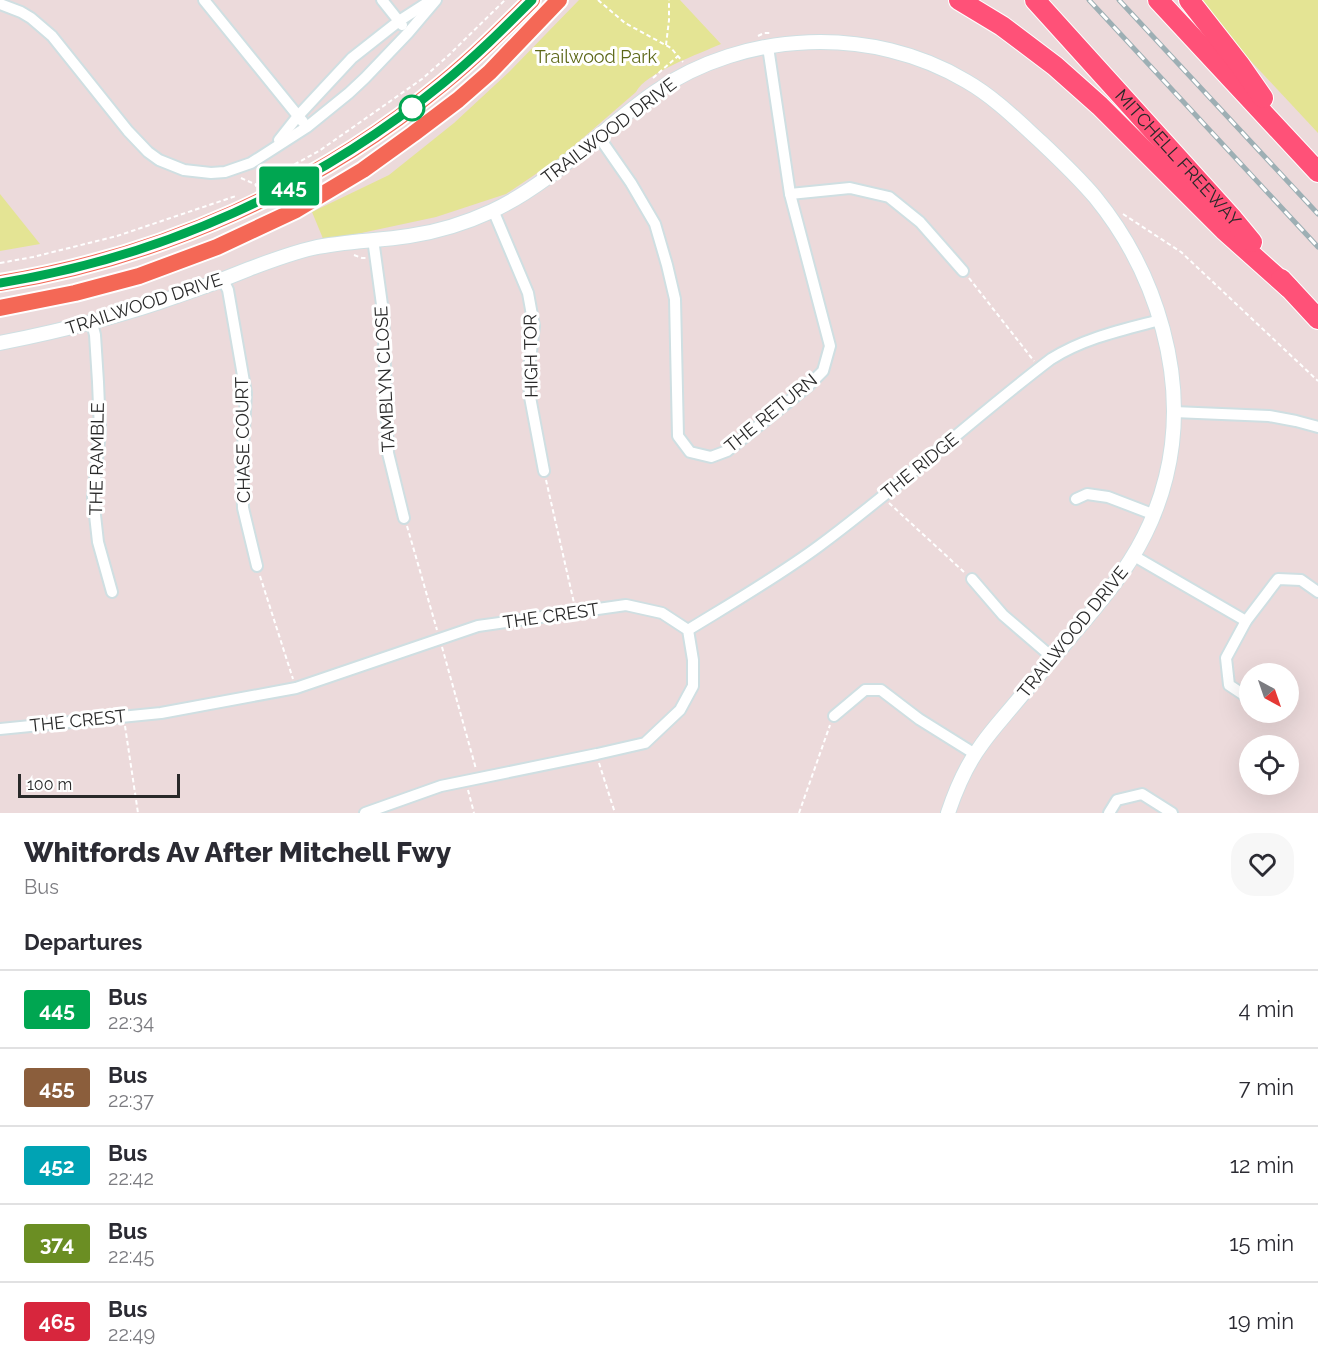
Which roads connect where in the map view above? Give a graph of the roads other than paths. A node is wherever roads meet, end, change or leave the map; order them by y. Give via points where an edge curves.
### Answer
1 (204, 0) edge
2 (382, 0) edge
3 (434, 0) edge
4 (532, 0) edge
5 (559, 0) edge
6 (958, 0) edge
7 (1035, 0) edge
8 (1158, 0) edge
9 (1189, 0) edge
10 (0, 4) edge
11 (399, 21) junction
12 (408, 33) junction
13 (768, 47) junction
14 (298, 116) junction
15 (307, 127) junction
16 (599, 137) junction
17 (273, 148) junction
18 (1298, 150) junction
19 (1318, 172) edge
20 (790, 194) junction
21 (493, 210) junction
22 (373, 239) junction
23 (963, 271) road end
24 (223, 280) junction
25 (0, 283) edge
26 (1289, 288) junction
27 (0, 308) edge
28 (1318, 319) edge
29 (1160, 320) junction
30 (92, 323) junction
31 (0, 344) edge
32 (1174, 412) junction
33 (1318, 427) edge
34 (544, 471) road end
35 (1076, 499) dead end
36 (1155, 515) junction
37 (404, 518) dead end
38 (1134, 556) junction
39 (257, 566) road end
40 (972, 579) road end
41 (112, 592) dead end
42 (1318, 592) edge
43 (1246, 621) junction
44 (688, 630) junction
45 (1053, 658) junction
46 (1239, 692) edge
47 (834, 716) road end
48 (0, 729) edge
49 (975, 754) junction
50 (365, 813) edge
51 (948, 813) edge
52 (1109, 813) edge
53 (1172, 813) edge

1 - 14 street
2 - 11 street
3 - 11 street
3 - 12 street
4 - 25 main road via 465,65 414,106 358,147 291,185 200,228 130,254
5 - 27 main road via 490,72 450,106 363,170 296,210 217,247 139,276
6 - 26 highway via 1002,26 1055,66
7 - 26 highway, MITCHELL FREEWAY via 1233,219
8 - 18 highway
9 - 18 highway via 1240,65
10 - 17 street via 31,18 52,36 133,137 159,160 197,173 218,172 250,163
11 - 12 street
11 - 14 street via 352,58
12 - 15 street via 349,93
13 - 16 street, TRAILWOOD DRIVE via 755,48 687,73 655,92
13 - 20 street, THE RETURN
13 - 29 street, TRAILWOOD DRIVE via 834,42 886,50 937,66 989,96 1070,169 1103,207 1131,250
14 - 15 street
14 - 17 street
15 - 17 street
16 - 20 street, THE RETURN via 655,224 667,265 675,299 678,436 690,452 711,457 727,451 823,371 830,346
16 - 21 street, TRAILWOOD DRIVE via 540,183
18 - 19 highway
20 - 23 street via 850,188 889,197 920,222
21 - 22 street, TRAILWOOD DRIVE via 427,233
21 - 34 street, HIGH TOR via 528,293 534,326 530,397
22 - 24 street, TRAILWOOD DRIVE via 314,248
22 - 37 street, TAMBLYN CLOSE via 383,312 388,453
24 - 30 street, TRAILWOOD DRIVE
24 - 39 street, CHASE COURT via 246,393 243,508
26 - 28 highway, MITCHELL FREEWAY
29 - 32 street, TRAILWOOD DRIVE
29 - 44 street, THE RIDGE via 1089,340 1063,352 818,547
30 - 31 street, TRAILWOOD DRIVE
30 - 41 street, THE RAMBLE via 100,431 93,497 98,542
32 - 33 street via 1269,416
32 - 36 street, TRAILWOOD DRIVE via 1168,471
35 - 36 street via 1087,494 1108,496
36 - 38 street, TRAILWOOD DRIVE
38 - 43 street
38 - 45 street, TRAILWOOD DRIVE
40 - 45 street via 1003,615
42 - 43 street via 1301,580 1278,579
43 - 46 street via 1226,658 1229,685
44 - 48 street, THE CREST via 662,613 626,605 478,626 296,688 161,713
44 - 50 street via 693,686 680,711 645,743 441,786
45 - 49 street, TRAILWOOD DRIVE
47 - 49 street via 865,690 881,690
49 - 51 street, TRAILWOOD DRIVE
52 - 53 street via 1117,800 1142,794

